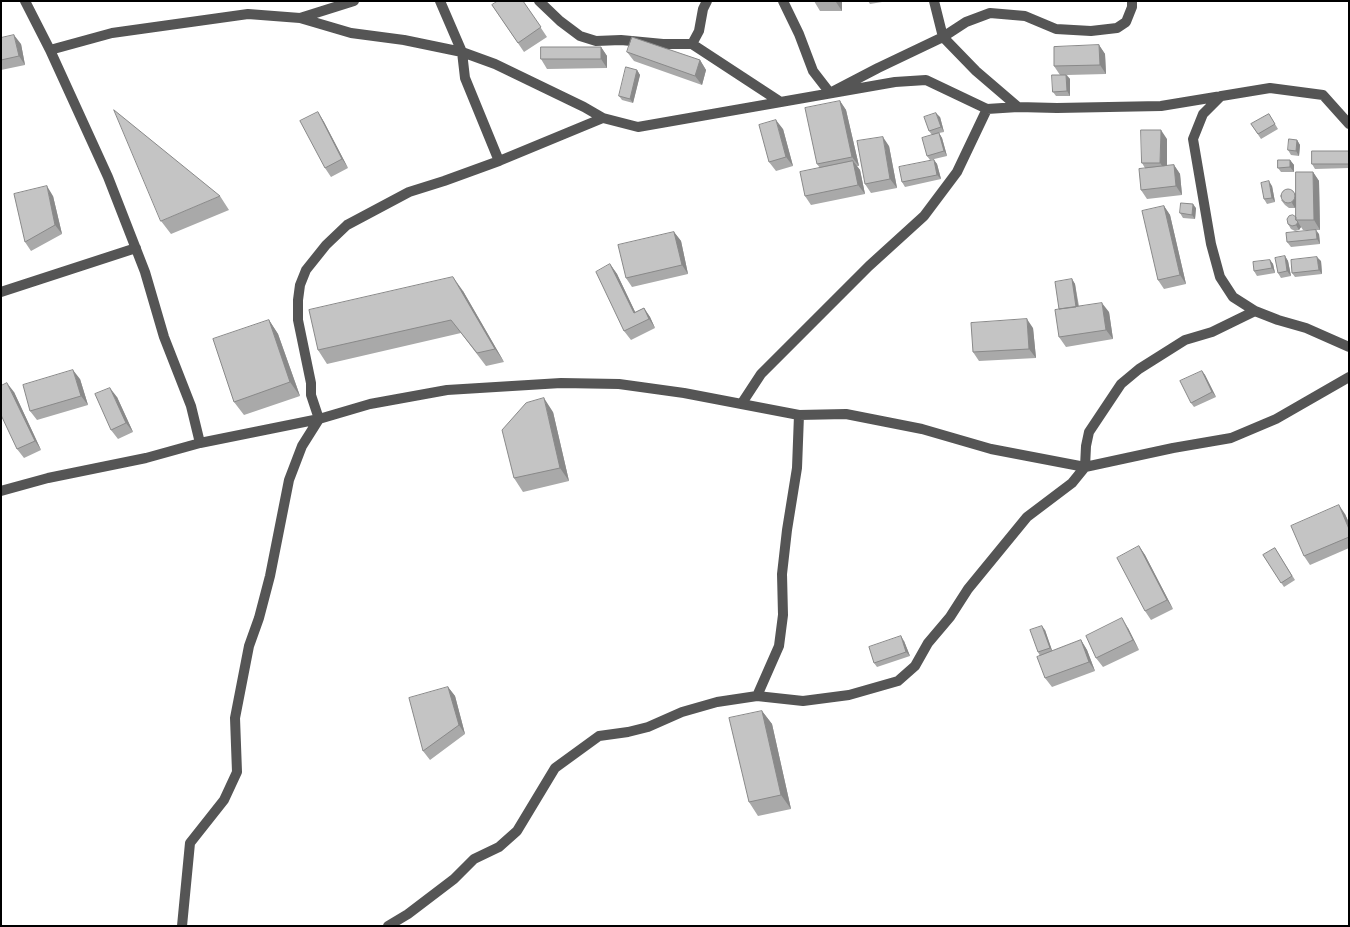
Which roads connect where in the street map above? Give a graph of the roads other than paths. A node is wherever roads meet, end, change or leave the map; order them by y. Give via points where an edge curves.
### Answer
1 (25, 1) edge
2 (354, 1) edge
3 (440, 1) edge
4 (539, 1) edge
5 (707, 1) edge
6 (783, 1) edge
7 (934, 1) edge
8 (1132, 1) edge
9 (300, 18) junction
10 (944, 37) junction
11 (692, 44) junction
12 (50, 50) junction
13 (462, 52) junction
14 (830, 93) junction
15 (1221, 96) junction
16 (779, 102) junction
17 (1018, 106) junction
18 (987, 109) junction
19 (603, 118) junction
20 (1349, 124) edge
21 (499, 161) junction
22 (136, 248) junction
23 (1, 292) edge
24 (1255, 311) junction
25 (1349, 347) edge
26 (1349, 377) edge
27 (742, 404) junction
28 (799, 415) junction
29 (319, 419) junction
30 (200, 443) junction
31 (1085, 467) junction
32 (1, 490) edge
33 (757, 696) junction
34 (182, 926) edge
35 (388, 926) edge

1 - 12 street
2 - 9 street
3 - 13 street
4 - 11 street via 580,36 596,41
5 - 11 street
6 - 14 street via 813,71
7 - 10 street
8 - 10 street via 1126,22 1117,28 1056,29 1025,16 990,13 966,22
9 - 12 street via 248,14 112,33
9 - 13 street via 351,33
10 - 14 street
10 - 17 street via 976,71
11 - 16 street
12 - 22 street via 108,177
13 - 19 street via 495,64
13 - 21 street via 465,78
14 - 16 street
14 - 18 street via 926,80
15 - 17 street via 1161,106
15 - 20 street via 1270,88 1323,95
15 - 24 street via 1203,114 1193,139 1220,277 1233,297
16 - 19 street via 638,127
17 - 18 street
18 - 27 street via 957,172 924,216 761,374
19 - 21 street
21 - 29 street via 409,192 380,206 347,225 306,270 300,285 298,320
22 - 23 street
22 - 30 street via 191,406
24 - 25 street
24 - 31 street via 1212,332 1185,340 1121,384 1090,432
26 - 31 street via 1276,419 1231,438
27 - 28 street
27 - 29 street via 619,384 561,383 447,390 370,404
28 - 31 street via 846,414 922,428 991,449
28 - 33 street via 797,468 782,574 783,615 779,646
29 - 30 street
29 - 34 street via 302,446 288,480 270,576 249,646 235,718 237,772 224,800 190,844
30 - 32 street
31 - 33 street via 1072,483 1027,517 968,589 928,643 916,666 898,681 849,695 802,701
33 - 35 street via 717,702 682,712 648,727 599,736 556,768 517,831 499,847 474,859 454,879

